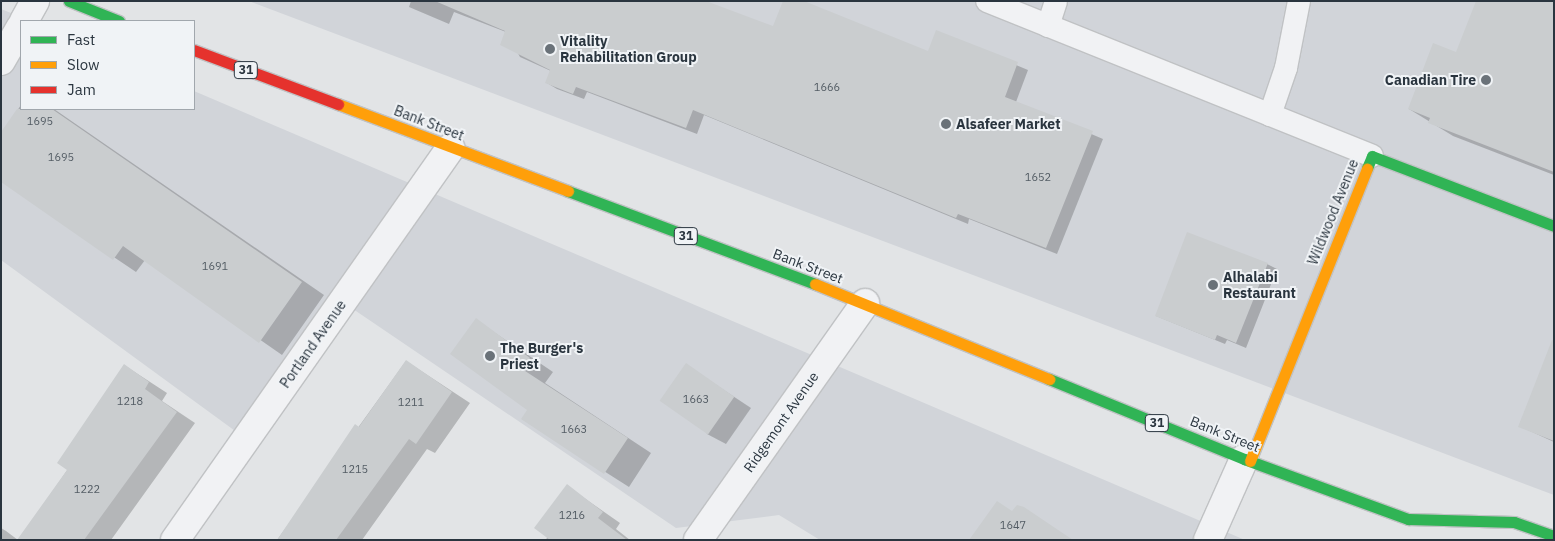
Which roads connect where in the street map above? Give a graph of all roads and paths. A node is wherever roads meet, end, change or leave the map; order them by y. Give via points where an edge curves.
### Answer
1 (35, 1) edge
2 (69, 1) edge
3 (987, 1) edge
4 (1056, 1) edge
5 (1299, 1) edge
6 (25, 20) edge
7 (116, 20) edge
8 (1048, 26) junction
9 (20, 29) edge
10 (195, 50) edge
11 (1, 61) edge
12 (1270, 115) junction
13 (451, 148) junction
14 (1372, 156) junction
15 (1554, 226) edge
16 (864, 303) junction
17 (1247, 460) junction
18 (1408, 519) junction
19 (1422, 533) dead end
20 (1554, 536) edge
21 (175, 540) edge
22 (698, 540) edge
23 (1208, 540) edge

1 - 6 street
2 - 7 main road
3 - 8 lane
4 - 8 lane
5 - 12 lane via 1286,68
8 - 12 lane
9 - 11 street
10 - 13 main road, Bank Street / 31
12 - 14 lane
13 - 16 main road, Bank Street / 31
13 - 21 street, Portland Avenue
14 - 15 main road, Wildwood Avenue
14 - 17 main road, Wildwood Avenue
16 - 17 main road, Bank Street / 31
16 - 22 street, Ridgemont Avenue
17 - 18 main road, Bank Street / 31
17 - 23 street
18 - 19 main road, Bank Street / 31
18 - 20 main road, Bank Street / 31 via 1514,522

